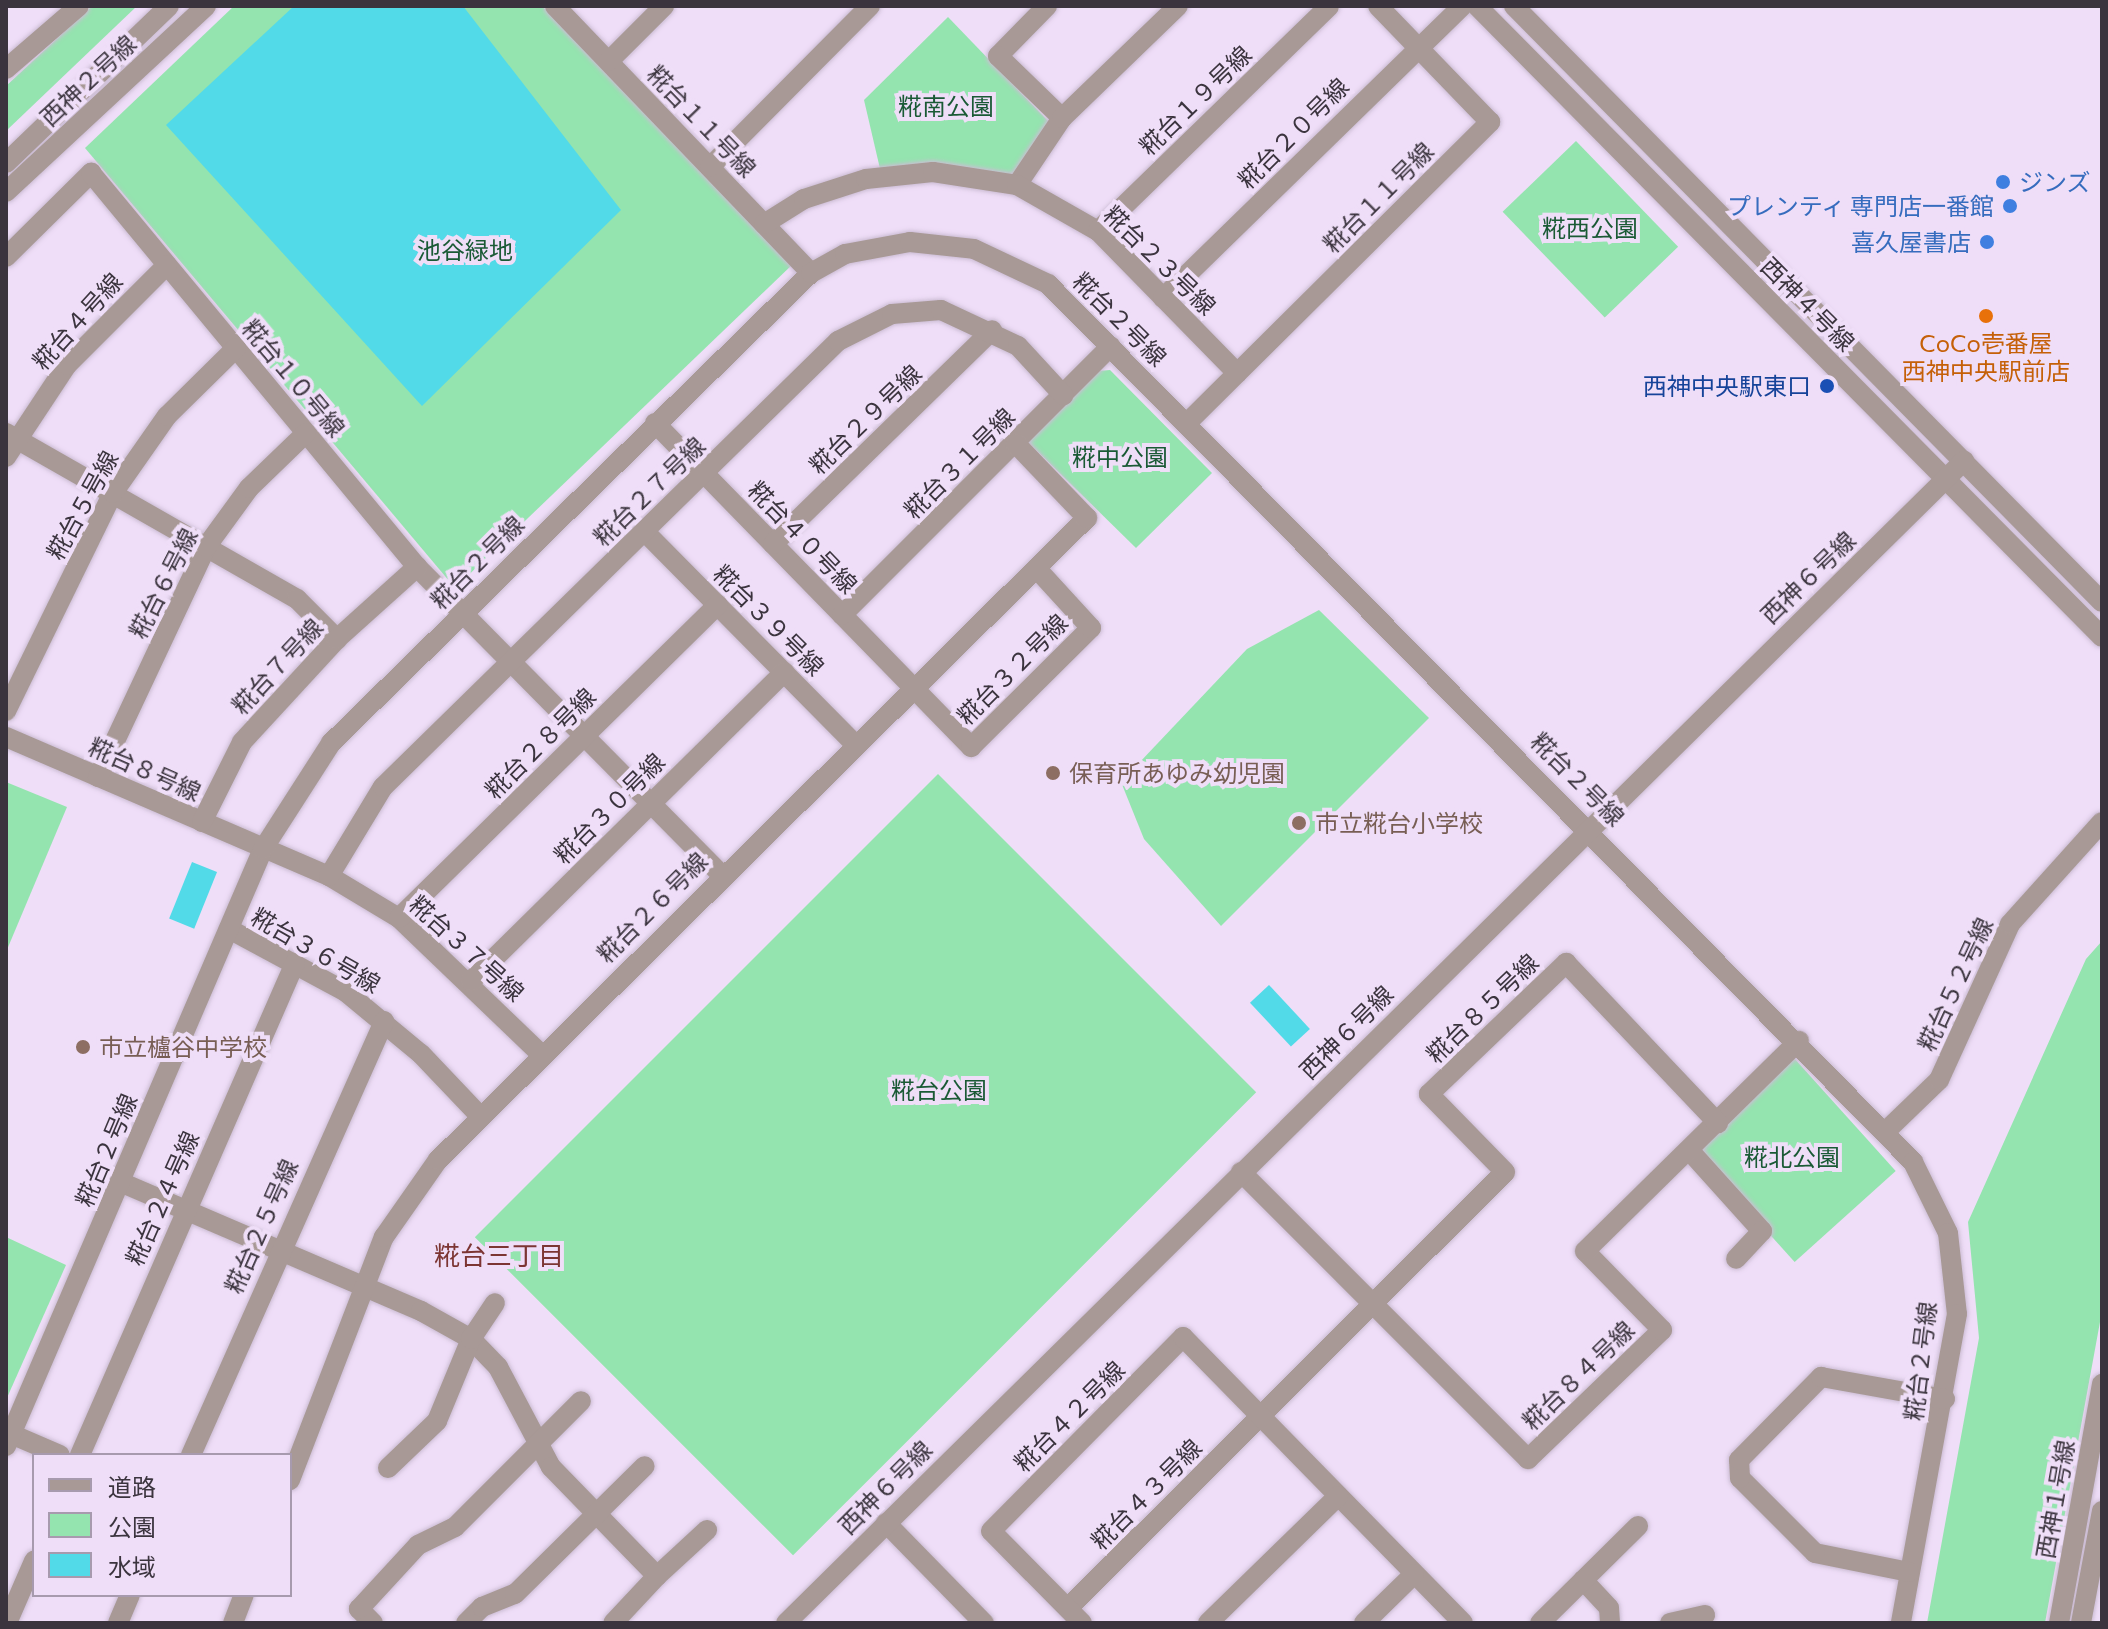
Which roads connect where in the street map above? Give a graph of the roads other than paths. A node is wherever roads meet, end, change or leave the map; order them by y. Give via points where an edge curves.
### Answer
1 (79, 6) edge
2 (169, 6) edge
3 (206, 6) edge
4 (555, 6) edge
5 (664, 6) edge
6 (870, 6) edge
7 (1047, 6) edge
8 (1178, 6) edge
9 (1329, 6) edge
10 (1378, 6) edge
11 (1462, 6) edge
12 (1477, 6) edge
13 (1514, 6) edge
14 (1417, 47) junction
15 (609, 61) junction
16 (6, 69) edge
17 (1062, 118) junction
18 (6, 163) edge
19 (710, 167) junction
20 (1017, 185) junction
21 (6, 192) edge
22 (764, 224) junction
23 (1098, 231) junction
24 (6, 257) edge
25 (167, 265) junction
26 (811, 273) junction
27 (1163, 298) junction
28 (992, 330) junction
29 (1111, 346) junction
30 (236, 348) junction
31 (1237, 373) junction
32 (1063, 395) junction
33 (1188, 422) junction
34 (655, 423) junction
35 (306, 433) junction
36 (9, 443) edge
37 (1016, 444) junction
38 (1964, 461) junction
39 (705, 474) junction
40 (1945, 479) junction
41 (113, 493) junction
42 (645, 532) junction
43 (773, 544) junction
44 (206, 547) junction
45 (417, 567) junction
46 (1036, 568) junction
47 (2099, 592) edge
48 (718, 605) junction
49 (462, 613) junction
50 (842, 615) junction
51 (2102, 637) edge
52 (337, 639) junction
53 (511, 661) junction
54 (784, 672) junction
55 (914, 688) junction
56 (6, 711) edge
57 (584, 735) junction
58 (6, 737) edge
59 (856, 745) junction
60 (98, 777) junction
61 (652, 803) junction
62 (202, 822) junction
63 (2102, 822) edge
64 (1590, 828) junction
65 (263, 849) junction
66 (721, 874) junction
67 (329, 876) junction
68 (399, 918) junction
69 (229, 929) junction
70 (295, 963) junction
71 (471, 981) junction
72 (384, 1021) junction
73 (1799, 1041) junction
74 (542, 1055) junction
75 (480, 1116) junction
76 (1718, 1123) junction
77 (1887, 1130) junction
78 (1689, 1150) junction
79 (1241, 1172) junction
80 (120, 1182) junction
81 (185, 1210) junction
82 (278, 1250) junction
83 (1736, 1259) dead end
84 (364, 1287) junction
85 (495, 1303) dead end
86 (1373, 1304) junction
87 (471, 1339) junction
88 (2102, 1384) edge
89 (1945, 1399) junction
90 (581, 1401) dead end
91 (1260, 1416) junction
92 (9, 1440) edge
93 (539, 1444) junction
94 (53, 1453) edge
95 (81, 1453) edge
96 (192, 1453) edge
97 (645, 1466) dead end
98 (388, 1468) dead end
99 (292, 1475) edge
100 (1338, 1496) junction
101 (2102, 1511) edge
102 (597, 1514) junction
103 (886, 1523) junction
104 (1638, 1526) dead end
105 (707, 1530) dead end
106 (32, 1566) edge
107 (1909, 1572) junction
108 (1414, 1574) junction
109 (657, 1576) junction
110 (1583, 1580) junction
111 (129, 1597) edge
112 (243, 1597) edge
113 (1068, 1608) junction
114 (1705, 1615) dead end
115 (7, 1623) edge
116 (118, 1623) edge
117 (233, 1623) edge
118 (373, 1623) edge
119 (466, 1623) edge
120 (613, 1623) edge
121 (786, 1623) edge
122 (984, 1623) edge
123 (1082, 1623) edge
124 (1208, 1623) edge
125 (1364, 1623) edge
126 (1463, 1623) edge
127 (1540, 1623) edge
128 (1610, 1623) edge
129 (1670, 1623) edge
130 (1901, 1623) edge
131 (2059, 1623) edge
132 (2081, 1623) edge

1 - 16 street
2 - 18 street, 西神２号線
3 - 21 street, 西神２号線
4 - 15 street, 糀台１１号線
5 - 15 street
6 - 19 street
7 - 17 street via 998,56
8 - 17 street
9 - 23 street, 糀台１９号線
10 - 14 street, 糀台１１号線
11 - 14 street, 糀台２０号線
12 - 40 street, 西神４号線
13 - 38 street, 西神４号線
14 - 27 street, 糀台２０号線
14 - 31 street, 糀台１１号線 via 1490,122
15 - 19 street, 糀台１１号線
17 - 20 street
19 - 22 street, 糀台１１号線
20 - 22 street, 糀台２３号線 via 933,172 866,179 804,199
20 - 23 street, 糀台２３号線
22 - 26 street, 糀台１１号線
23 - 27 street, 糀台２３号線
24 - 25 street, 糀台１０号線 via 91,173
25 - 30 street, 糀台１０号線
25 - 36 street, 糀台４号線 via 67,365
26 - 29 street, 糀台２号線 via 845,254 910,242 974,249 1048,284
26 - 34 street, 糀台２号線
27 - 31 street, 糀台２３号線
28 - 32 street, 糀台２７号線 via 1018,346
28 - 39 street, 糀台２７号線 via 941,310 892,314 838,341
28 - 43 street, 糀台２９号線
29 - 32 street, 糀台３１号線
29 - 33 street, 糀台２号線
30 - 35 street, 糀台１０号線
30 - 41 street, 糀台５号線 via 167,416
31 - 33 street, 糀台１１号線
32 - 37 street, 糀台３１号線
33 - 64 street, 糀台２号線
34 - 39 street, 糀台４０号線
34 - 49 street, 糀台２号線
35 - 44 street, 糀台６号線 via 249,488
35 - 45 street, 糀台１０号線
36 - 41 street
37 - 46 street, 糀台２６号線 via 1087,518
37 - 50 street, 糀台３１号線
38 - 40 street, 西神６号線
38 - 47 street, 西神４号線
39 - 42 street, 糀台２７号線
39 - 43 street, 糀台４０号線
40 - 51 street, 西神４号線
40 - 64 street, 西神６号線
41 - 44 street
41 - 56 street, 糀台５号線
42 - 48 street, 糀台３９号線
42 - 53 street, 糀台２７号線
43 - 50 street, 糀台４０号線
44 - 52 street via 297,599
44 - 60 street, 糀台６号線
45 - 49 street, 糀台１０号線
45 - 52 street, 糀台７号線
46 - 55 street, 糀台２６号線
46 - 55 street, 糀台３２号線 via 1091,628 971,747
48 - 54 street, 糀台３９号線
48 - 57 street, 糀台２８号線
49 - 53 street, 糀台１０号線
49 - 65 street, 糀台２号線 via 331,743
50 - 55 street, 糀台４０号線
52 - 62 street, 糀台７号線 via 242,742
53 - 57 street, 糀台１０号線
53 - 67 street, 糀台２７号線 via 383,787
54 - 59 street, 糀台３９号線
54 - 61 street, 糀台３０号線
55 - 59 street, 糀台２６号線
57 - 61 street, 糀台１０号線
57 - 68 street, 糀台２８号線
58 - 60 street, 糀台８号線
59 - 66 street, 糀台２６号線
60 - 62 street, 糀台８号線
61 - 66 street, 糀台１０号線
61 - 71 street, 糀台３０号線
62 - 65 street, 糀台８号線
63 - 77 street, 糀台５２号線 via 2010,924 1939,1080
64 - 73 street, 糀台２号線
64 - 79 street, 西神６号線
65 - 67 street, 糀台３７号線
65 - 69 street, 糀台２号線
66 - 74 street, 糀台２６号線
67 - 68 street, 糀台３７号線
68 - 71 street, 糀台３７号線
69 - 70 street, 糀台３６号線
69 - 80 street, 糀台２号線
70 - 72 street, 糀台３６号線
70 - 81 street, 糀台２４号線
71 - 74 street, 糀台３７号線
72 - 75 street, 糀台３６号線
72 - 82 street, 糀台２５号線
73 - 76 street, 糀台８４号線
73 - 77 street, 糀台２号線
74 - 75 street, 糀台２６号線
75 - 84 street, 糀台２６号線 via 414,1190 384,1237
76 - 78 street, 糀台８４号線
76 - 86 street, 糀台８５号線 via 1566,963 1429,1094 1505,1172
77 - 89 street, 糀台２号線 via 1913,1162 1948,1233 1957,1314
78 - 83 street via 1762,1231
78 - 86 street, 糀台８４号線 via 1585,1251 1662,1330 1528,1459
79 - 86 street, 糀台８４号線
79 - 103 street, 西神６号線
80 - 81 street
80 - 92 street, 糀台２号線
81 - 82 street
81 - 95 street, 糀台２４号線
82 - 84 street
82 - 96 street, 糀台２５号線
84 - 87 street
84 - 99 street, 糀台２６号線
85 - 87 street
86 - 91 street, 糀台８５号線
87 - 93 street via 498,1367
87 - 98 street via 437,1421
88 - 131 street, 西神１号線
89 - 107 street, 糀台２号線
89 - 107 street via 1821,1377 1739,1460 1740,1478 1815,1553
90 - 93 street
91 - 100 street
91 - 113 street, 糀台４３号線
91 - 113 street, 糀台４２号線 via 1183,1337 991,1531
92 - 94 street
93 - 102 street via 551,1467
93 - 118 street via 455,1527 418,1545 359,1609
97 - 102 street
100 - 108 street
100 - 124 street
101 - 132 street, 西神１号線
102 - 109 street
102 - 119 street via 515,1594 482,1607
103 - 121 street, 西神６号線
103 - 122 street
104 - 110 street
105 - 109 street
106 - 115 street
107 - 130 street, 糀台２号線
108 - 125 street
108 - 126 street
109 - 120 street
110 - 127 street
110 - 128 street via 1609,1608
111 - 116 street
112 - 117 street
113 - 123 street
114 - 129 street

